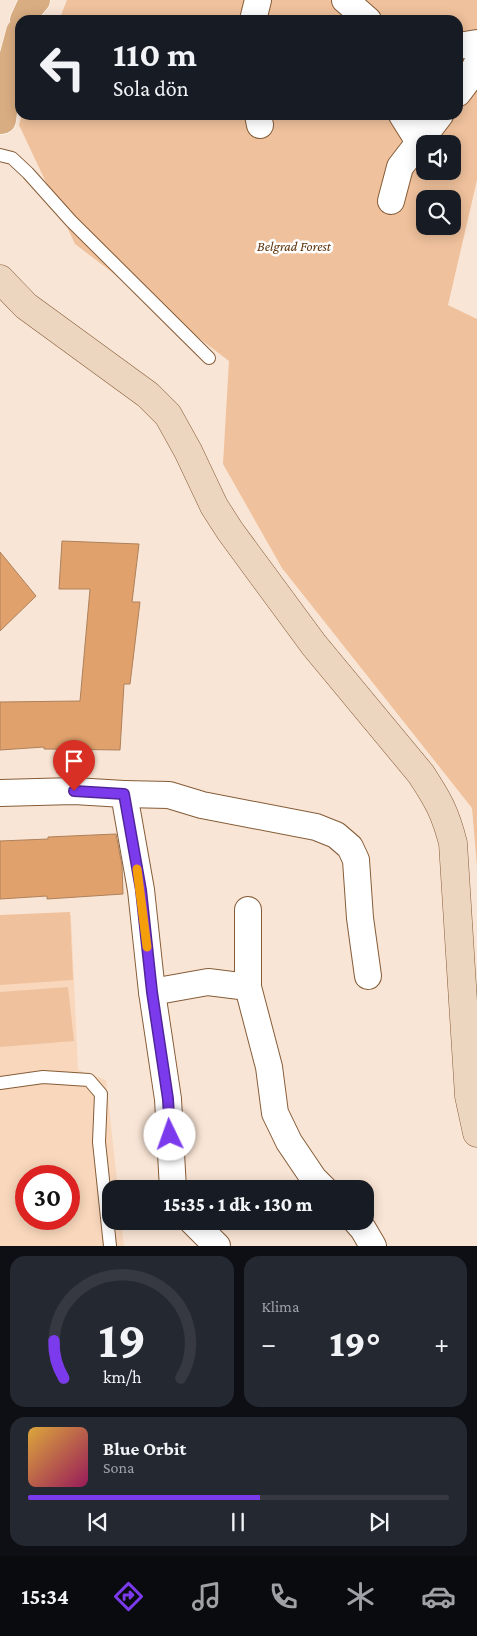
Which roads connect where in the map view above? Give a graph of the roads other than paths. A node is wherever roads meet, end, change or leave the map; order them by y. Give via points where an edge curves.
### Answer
1 (36, 0) edge
2 (345, 0) edge
3 (26, 15) edge
4 (362, 15) edge
5 (477, 42) edge
6 (463, 45) edge
7 (15, 50) edge
8 (477, 64) edge
9 (463, 86) edge
10 (405, 120) edge
11 (436, 120) edge
12 (1, 121) edge
13 (424, 135) edge
14 (416, 137) edge
15 (416, 146) edge
16 (0, 155) edge
17 (391, 201) dead end
18 (0, 279) edge
19 (209, 358) dead end
20 (0, 793) edge
21 (124, 794) junction
22 (248, 910) dead end
23 (368, 976) dead end
24 (248, 987) junction
25 (152, 992) junction
26 (0, 1082) edge
27 (477, 1133) edge
28 (172, 1180) edge
29 (315, 1180) edge
30 (201, 1230) edge
31 (365, 1230) edge
32 (110, 1246) edge
33 (217, 1246) edge
34 (373, 1246) edge

1 - 3 main road
2 - 4 street
5 - 6 street
7 - 12 main road
8 - 9 street
10 - 14 street
11 - 13 street
15 - 17 street via 400,167
16 - 19 lane via 12,158 28,173 71,221
18 - 27 street via 26,306 148,394 168,415 230,531 314,645 436,796 453,843 469,1096
20 - 21 street via 74,791
21 - 23 street via 169,795 202,805 316,827 336,835 350,847 356,860
21 - 25 street via 141,890
22 - 24 street
24 - 25 street via 208,982
24 - 29 street via 269,1067 275,1113 289,1142
25 - 28 street via 168,1099
26 - 32 lane via 43,1077 89,1080 101,1094 99,1142
30 - 33 street
31 - 34 street

